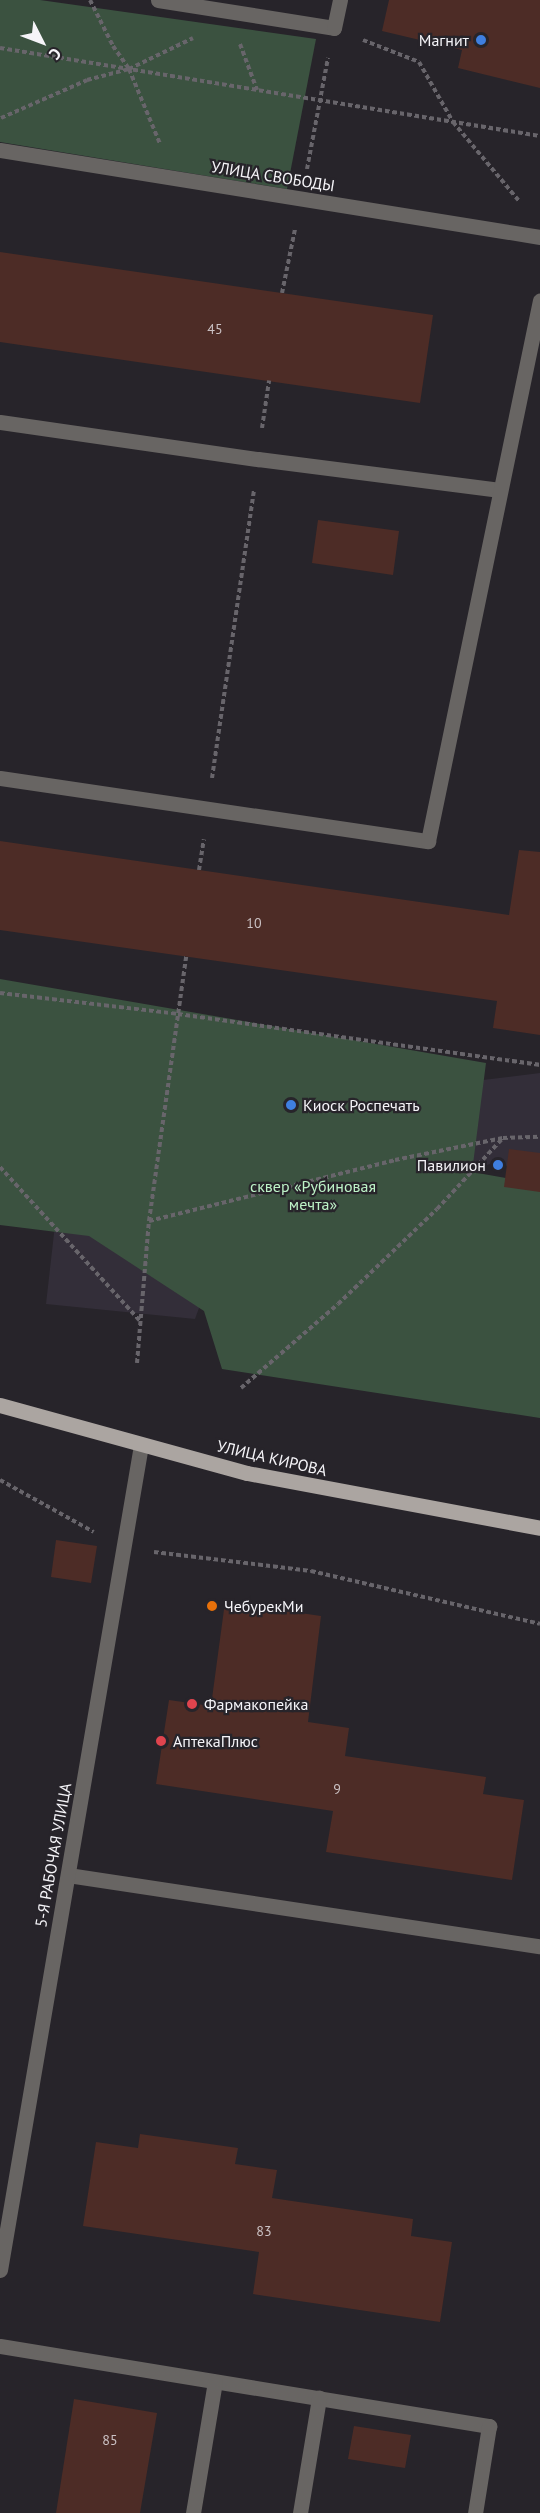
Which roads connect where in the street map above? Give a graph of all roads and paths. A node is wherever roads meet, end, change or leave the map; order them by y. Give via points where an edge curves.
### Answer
1 (90, 0) edge
2 (158, 0) edge
3 (340, 0) edge
4 (228, 11) junction
5 (334, 28) junction
6 (0, 48) edge
7 (129, 69) junction
8 (257, 90) junction
9 (319, 99) junction
10 (0, 118) edge
11 (453, 122) junction
12 (540, 136) edge
13 (0, 150) edge
14 (182, 181) junction
15 (301, 199) junction
16 (526, 209) dead end
17 (540, 237) edge
18 (282, 293) dead end
19 (540, 300) edge
20 (269, 381) dead end
21 (0, 422) edge
22 (258, 459) junction
23 (500, 490) junction
24 (0, 778) edge
25 (208, 809) junction
26 (200, 870) dead end
27 (186, 957) dead end
28 (0, 993) edge
29 (178, 1014) junction
30 (540, 1065) edge
31 (540, 1137) edge
32 (503, 1138) junction
33 (0, 1167) edge
34 (149, 1221) junction
35 (141, 1322) junction
36 (137, 1363) dead end
37 (241, 1388) dead end
38 (0, 1405) edge
39 (141, 1445) junction
40 (0, 1480) edge
41 (540, 1528) edge
42 (123, 1548) junction
43 (540, 1624) edge
44 (68, 1875) junction
45 (540, 1946) edge
46 (0, 2270) edge
47 (0, 2346) edge
48 (215, 2382) junction
49 (319, 2398) junction
50 (193, 2513) edge
51 (300, 2513) edge
52 (475, 2513) edge

1 - 7 path
2 - 4 street
3 - 5 street
4 - 5 street
4 - 7 path via 203,33
4 - 8 path
5 - 9 path
5 - 11 path via 419,62
6 - 7 path
7 - 8 path
7 - 10 path via 87,80
7 - 14 path via 154,134
8 - 9 path
9 - 11 path
9 - 15 path
11 - 12 path
11 - 16 path
13 - 14 street, УЛИЦА СВОБОДЫ
14 - 15 street, УЛИЦА СВОБОДЫ
15 - 17 street, УЛИЦА СВОБОДЫ
15 - 18 path
19 - 23 street
20 - 22 path
21 - 22 street
22 - 23 street
22 - 25 path
23 - 25 street via 428,841
24 - 25 street
25 - 26 path
27 - 29 path
28 - 29 path
29 - 30 path
29 - 34 path
31 - 32 path
32 - 34 path via 395,1160
32 - 37 path via 437,1209 346,1296
33 - 35 path
34 - 35 path
35 - 36 path
38 - 39 main road, УЛИЦА КИРОВА
39 - 41 main road, УЛИЦА КИРОВА via 247,1473
39 - 42 street, 5-Я РАБОЧАЯ УЛИЦА
40 - 42 path
42 - 43 path via 311,1572
42 - 44 street, 5-Я РАБОЧАЯ УЛИЦА
44 - 45 street
44 - 46 street, 5-Я РАБОЧАЯ УЛИЦА
47 - 48 street
48 - 49 street
48 - 50 street
49 - 51 street
49 - 52 street via 489,2426

